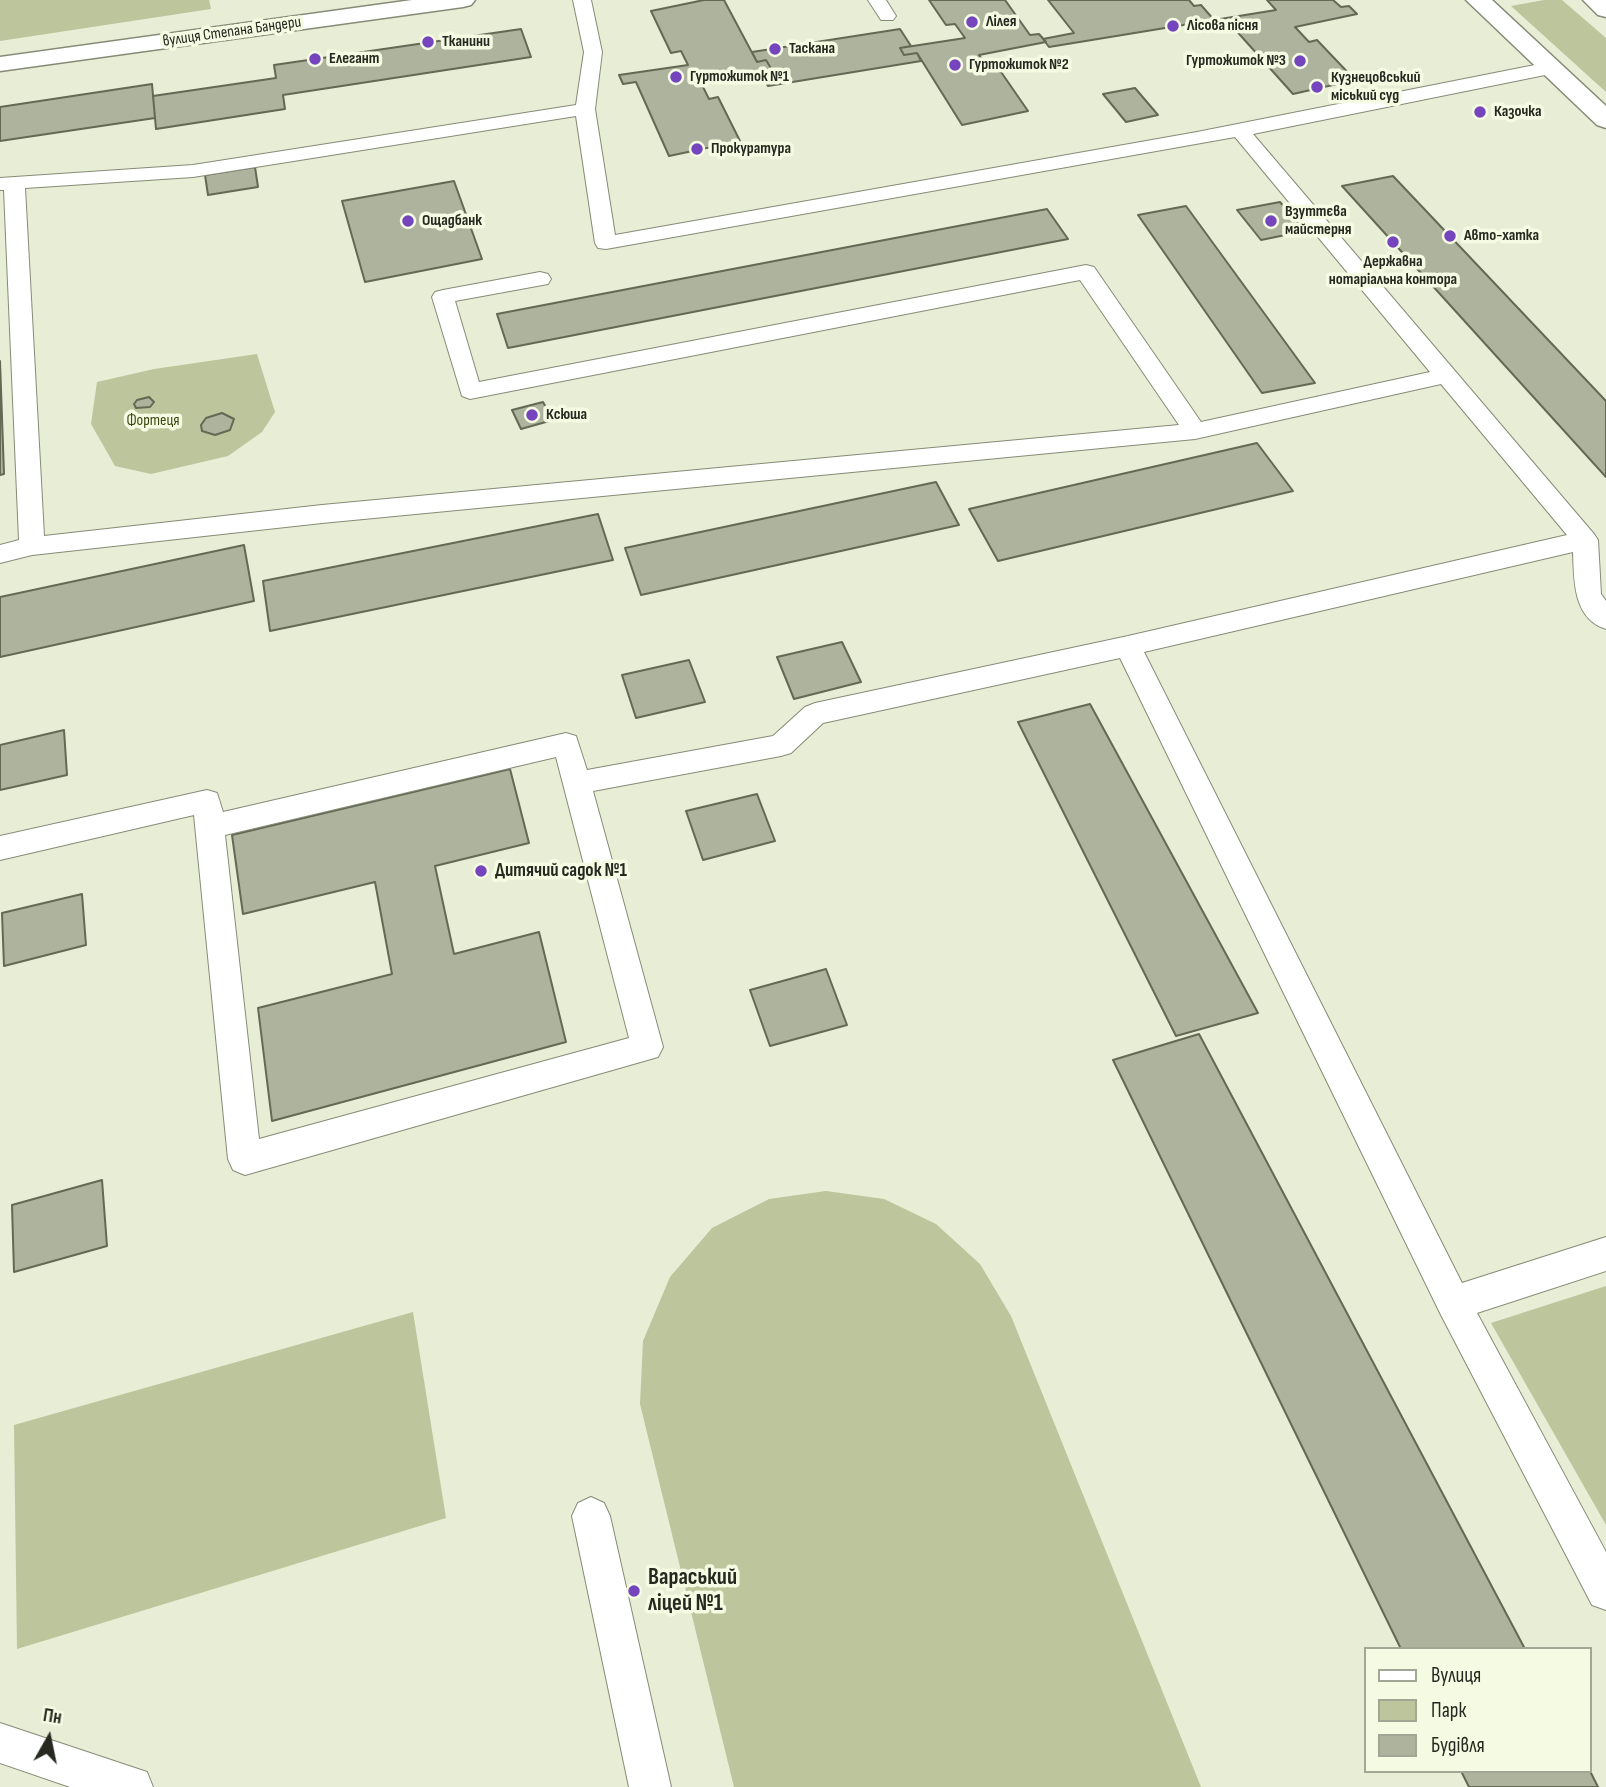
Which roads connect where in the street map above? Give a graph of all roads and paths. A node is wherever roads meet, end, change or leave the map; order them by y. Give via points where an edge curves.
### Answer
1 (463, 0) edge
2 (582, 0) edge
3 (1478, 0) edge
4 (1595, 0) edge
5 (1606, 10) edge
6 (0, 64) edge
7 (1550, 68) junction
8 (585, 109) junction
9 (1606, 120) edge
10 (1240, 131) junction
11 (7, 183) edge
12 (540, 279) dead end
13 (1445, 376) junction
14 (1195, 431) junction
15 (1585, 540) junction
16 (32, 546) junction
17 (0, 554) edge
18 (1606, 619) edge
19 (1128, 646) junction
20 (577, 783) junction
21 (209, 827) junction
22 (0, 848) edge
23 (1606, 1254) edge
24 (1453, 1303) junction
25 (591, 1516) dead end
26 (1606, 1591) edge
27 (0, 1742) edge
28 (132, 1787) edge
29 (650, 1787) edge

1 - 6 street, вулиця Степана Бандери
2 - 8 lane via 593,52
3 - 7 street
4 - 5 street
7 - 9 street
7 - 10 lane
8 - 10 lane via 606,243
8 - 11 lane via 193,171
10 - 13 lane
11 - 16 lane
12 - 14 lane via 443,297 470,391 1086,272
13 - 14 lane
13 - 15 lane
14 - 16 lane
15 - 18 lane via 1588,596
15 - 19 lane
16 - 17 lane
19 - 20 lane via 815,714 782,744
19 - 24 lane
20 - 21 lane via 566,744
20 - 21 lane via 647,1047 245,1159
21 - 22 lane via 207,802
23 - 24 lane
24 - 26 lane
25 - 29 lane
27 - 28 lane

